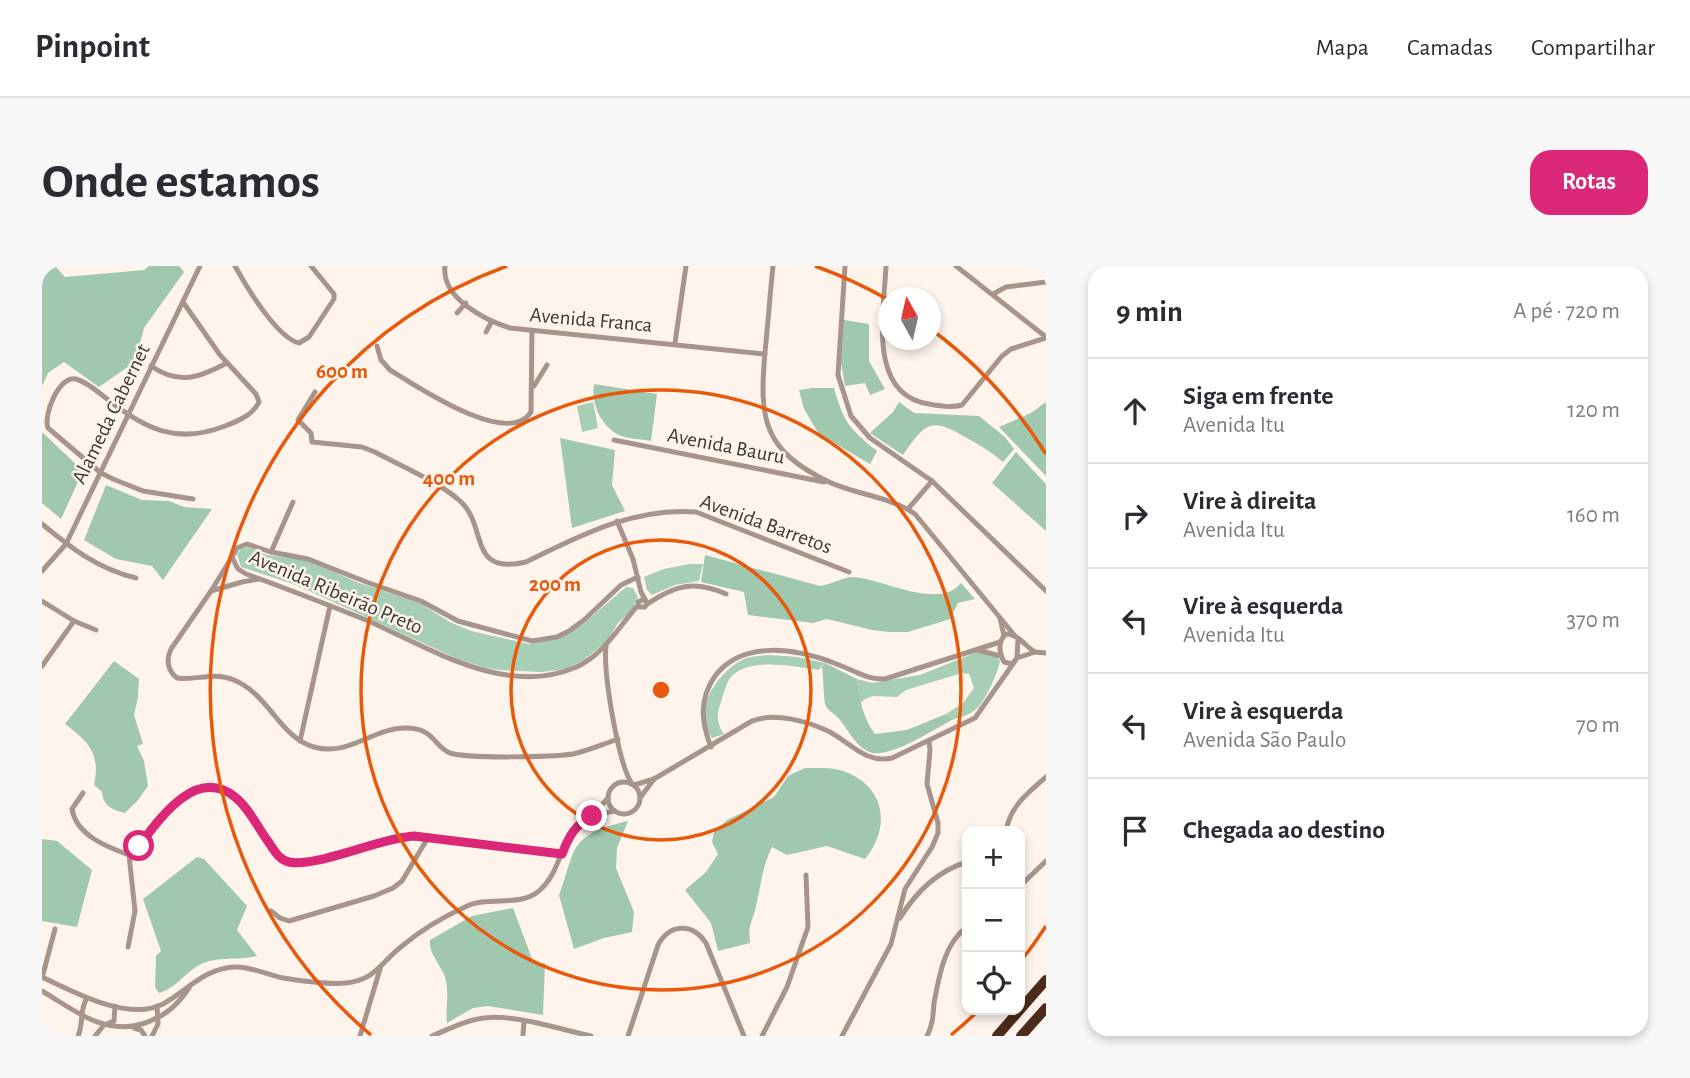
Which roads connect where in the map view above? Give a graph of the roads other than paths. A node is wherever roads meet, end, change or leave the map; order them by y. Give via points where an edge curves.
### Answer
1 (200, 266) edge
2 (235, 266) edge
3 (311, 266) edge
4 (445, 266) edge
5 (686, 266) edge
6 (773, 266) edge
7 (845, 266) edge
8 (886, 266) edge
9 (956, 266) edge
10 (1046, 282) edge
11 (993, 294) junction
12 (183, 302) junction
13 (466, 303) junction
14 (457, 313) dead end
15 (177, 314) junction
16 (191, 315) junction
17 (492, 321) junction
18 (532, 331) junction
19 (486, 332) dead end
20 (1046, 338) edge
21 (675, 344) junction
22 (377, 346) dead end
23 (765, 354) junction
24 (227, 363) junction
25 (547, 365) dead end
26 (151, 366) junction
27 (533, 386) junction
28 (315, 392) dead end
29 (129, 417) junction
30 (614, 440) dead end
31 (787, 466) junction
32 (101, 473) junction
33 (932, 481) junction
34 (832, 484) junction
35 (193, 499) dead end
36 (293, 502) dead end
37 (908, 509) junction
38 (617, 521) junction
39 (42, 524) edge
40 (66, 544) junction
41 (271, 552) junction
42 (232, 557) junction
43 (42, 571) edge
44 (849, 572) dead end
45 (638, 577) junction
46 (136, 578) dead end
47 (261, 579) junction
48 (621, 585) junction
49 (640, 589) junction
50 (211, 591) junction
51 (1046, 591) edge
52 (726, 594) dead end
53 (42, 601) edge
54 (642, 603) junction
55 (330, 606) junction
56 (999, 614) junction
57 (74, 621) junction
58 (96, 630) dead end
59 (1004, 636) junction
60 (1016, 637) junction
61 (1000, 642) junction
62 (606, 646) junction
63 (973, 650) junction
64 (1035, 652) junction
65 (1046, 653) edge
66 (590, 659) junction
67 (1003, 659) junction
68 (1016, 660) junction
69 (42, 666) edge
70 (605, 674) junction
71 (1001, 679) junction
72 (618, 739) junction
73 (300, 741) junction
74 (929, 741) junction
75 (711, 747) junction
76 (624, 767) junction
77 (1046, 777) edge
78 (654, 779) junction
79 (620, 782) junction
80 (633, 785) junction
81 (83, 793) dead end
82 (608, 798) junction
83 (640, 799) junction
84 (615, 811) junction
85 (592, 816) junction
86 (1006, 826) edge
87 (429, 836) junction
88 (562, 854) junction
89 (129, 855) junction
90 (1046, 861) edge
91 (962, 864) edge
92 (806, 875) dead end
93 (910, 880) junction
94 (1025, 880) edge
95 (923, 888) junction
96 (271, 911) dead end
97 (898, 920) junction
98 (55, 929) dead end
99 (962, 931) edge
100 (128, 947) dead end
101 (380, 969) junction
102 (43, 975) edge
103 (363, 979) junction
104 (1046, 980) edge
105 (191, 986) junction
106 (375, 987) junction
107 (42, 991) edge
108 (87, 998) junction
109 (115, 1006) junction
110 (157, 1006) junction
111 (1046, 1007) edge
112 (81, 1015) junction
113 (158, 1019) junction
114 (524, 1021) junction
115 (104, 1026) junction
116 (131, 1027) junction
117 (78, 1036) edge
118 (95, 1036) edge
119 (145, 1036) edge
120 (152, 1036) edge
121 (360, 1036) edge
122 (432, 1036) edge
123 (523, 1036) edge
124 (591, 1036) edge
125 (628, 1036) edge
126 (744, 1036) edge
127 (762, 1036) edge
128 (842, 1036) edge
129 (927, 1036) edge
130 (997, 1036) edge
131 (1021, 1036) edge

1 - 12 street, Alameda Cabernet
2 - 3 street via 280,330 295,342 309,337 334,294
4 - 13 street, Avenida Franca via 447,283
5 - 21 street
6 - 23 street
7 - 33 street via 837,363 845,403 870,438
8 - 20 street via 883,327 887,365 895,386 908,399 958,407 1002,356
9 - 11 street
10 - 11 street via 1006,287
11 - 20 street
12 - 15 street, Alameda Cabernet
12 - 16 street
13 - 14 street
13 - 17 street, Avenida Franca
15 - 16 street
15 - 26 street, Alameda Cabernet
16 - 24 street
17 - 18 street, Avenida Franca
17 - 19 street
18 - 21 street, Avenida Franca
18 - 27 street
21 - 23 street, Avenida Franca
22 - 27 street via 390,370 460,411 482,418 523,422 531,412
23 - 31 street via 765,418
24 - 26 street via 191,378 168,376
24 - 29 street via 258,398 257,406 241,419 185,434 157,431
25 - 27 street
26 - 29 street, Alameda Cabernet
28 - 38 street, Avenida Barretos via 298,420 313,442 375,452 457,498 468,510 482,549 500,564 526,562
29 - 32 street, Alameda Cabernet
29 - 32 street via 79,380 68,379 61,385 46,424
30 - 31 street, Avenida Bauru
31 - 34 street
31 - 34 street, Avenida Bauru
32 - 35 street via 143,491
32 - 40 street, Alameda Cabernet
33 - 37 street
33 - 51 street
34 - 37 street
36 - 41 street
37 - 56 street
38 - 44 street, Avenida Barretos via 696,512
38 - 45 street
39 - 40 street
40 - 43 street, Alameda Cabernet
40 - 46 street via 104,568
41 - 42 street, Avenida Ribeirão Preto via 247,544 237,548
41 - 48 street, Avenida Ribeirão Preto via 308,559 421,601 458,621 532,641 569,631
42 - 47 street, Avenida Ribeirão Preto via 238,569
42 - 50 street
45 - 48 street, Avenida Ribeirão Preto
45 - 49 street
47 - 50 street
47 - 55 street, Avenida Ribeirão Preto
48 - 49 street
49 - 54 street
50 - 73 street via 171,649 167,662 171,673 181,678 212,675 244,684
52 - 54 street, Avenida Ribeirão Preto via 688,585
53 - 57 street
54 - 62 street, Avenida Ribeirão Preto
55 - 66 street, Avenida Ribeirão Preto via 476,669 547,675
55 - 73 street
56 - 59 street
56 - 60 street
57 - 58 street
57 - 69 street
59 - 60 street
59 - 61 street
60 - 64 street
60 - 68 street
61 - 63 street
61 - 67 street
62 - 66 street, Avenida Ribeirão Preto
62 - 70 street
63 - 67 street
63 - 75 street via 898,677 875,680 804,654 777,650 747,653 727,664 709,686 703,722
64 - 65 street
64 - 68 street
66 - 70 street via 605,667
67 - 68 street via 1008,664
67 - 71 street
68 - 71 street
70 - 72 street
71 - 74 street via 975,718
72 - 73 street via 573,754 500,755 445,751 430,734 410,728 334,751
72 - 76 street
74 - 75 street via 892,758 876,759 822,729 766,717
74 - 93 street via 927,784 938,834
75 - 78 street
76 - 79 street
76 - 80 street
77 - 86 street via 1015,807
78 - 80 street
78 - 83 street
79 - 80 street
79 - 82 street via 611,788
80 - 83 street
81 - 89 street via 71,812 81,827 102,845
82 - 84 street
82 - 85 street
83 - 84 street via 633,811
84 - 85 street
85 - 88 street via 571,832
87 - 88 street
87 - 89 street via 395,837 291,863 278,855 243,804 223,789 207,787 182,797
87 - 96 street via 402,881 385,892 289,921
88 - 101 street via 547,882 531,896 478,901 463,907 405,943
89 - 100 street via 135,911
90 - 94 street
91 - 95 street
92 - 127 street via 808,927 787,987
93 - 95 street
93 - 97 street
95 - 97 street
97 - 128 street via 891,944
98 - 102 street
99 - 129 street via 950,945
101 - 103 street
101 - 106 street
102 - 108 street
103 - 105 street via 343,984 241,967 211,972
103 - 106 street
104 - 130 highway
105 - 110 street
105 - 113 street via 171,1011
106 - 121 street
107 - 112 street
108 - 109 street
108 - 112 street
109 - 110 street
109 - 115 street via 115,1018
110 - 113 street
111 - 131 highway
112 - 115 street
112 - 117 street
113 - 116 street
113 - 120 street
114 - 122 street via 487,1017
114 - 123 street
114 - 124 street
115 - 116 street
115 - 118 street
116 - 119 street
125 - 126 street via 663,937 683,927 697,932 706,943

